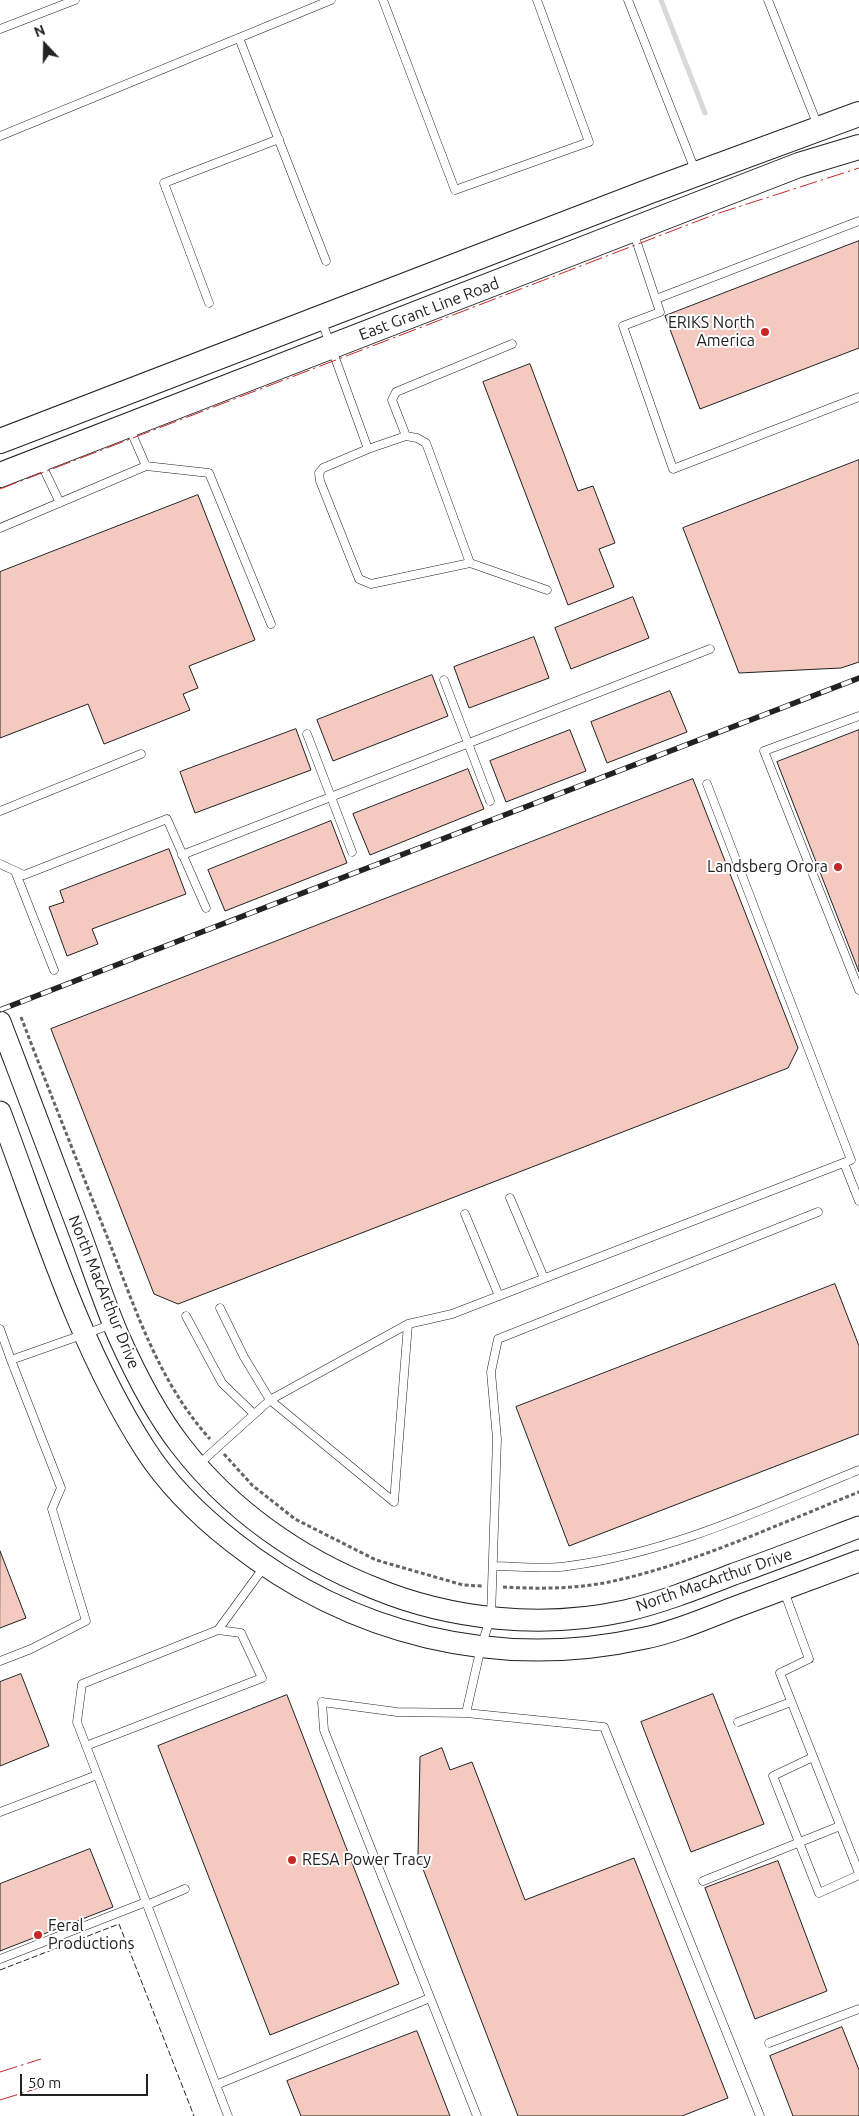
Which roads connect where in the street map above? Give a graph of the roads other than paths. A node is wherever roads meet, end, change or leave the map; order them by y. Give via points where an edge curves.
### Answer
1 (75, 0) edge
2 (331, 0) edge
3 (383, 0) edge
4 (537, 0) edge
5 (628, 0) edge
6 (768, 0) edge
7 (0, 29) edge
8 (240, 38) junction
9 (859, 114) edge
10 (819, 129) junction
11 (0, 136) edge
12 (279, 139) junction
13 (859, 147) edge
14 (696, 174) junction
15 (859, 221) edge
16 (633, 230) junction
17 (326, 261) dead end
18 (656, 299) junction
19 (209, 303) dead end
20 (320, 318) junction
21 (512, 344) dead end
22 (332, 346) junction
23 (859, 397) edge
24 (128, 425) junction
25 (406, 436) junction
26 (0, 441) edge
27 (368, 449) junction
28 (39, 459) junction
29 (146, 466) junction
30 (0, 474) edge
31 (60, 502) junction
32 (0, 528) edge
33 (470, 563) junction
34 (547, 590) dead end
35 (271, 624) dead end
36 (710, 649) dead end
37 (444, 680) dead end
38 (859, 716) edge
39 (307, 734) dead end
40 (468, 744) junction
41 (141, 754) dead end
42 (707, 784) dead end
43 (332, 797) junction
44 (490, 801) dead end
45 (0, 811) edge
46 (352, 852) dead end
47 (182, 855) junction
48 (0, 864) edge
49 (14, 871) junction
50 (206, 908) dead end
51 (54, 970) dead end
52 (859, 990) edge
53 (0, 1022) edge
54 (0, 1112) edge
55 (844, 1163) junction
56 (510, 1198) dead end
57 (859, 1201) edge
58 (818, 1212) dead end
59 (465, 1214) dead end
60 (544, 1278) junction
61 (499, 1296) junction
62 (220, 1308) dead end
63 (186, 1316) dead end
64 (114, 1324) junction
65 (408, 1324) junction
66 (0, 1329) edge
67 (85, 1333) junction
68 (11, 1360) junction
69 (270, 1400) junction
70 (254, 1414) junction
71 (197, 1465) junction
72 (859, 1470) edge
73 (859, 1527) edge
74 (859, 1561) edge
75 (265, 1565) junction
76 (492, 1566) junction
77 (783, 1589) junction
78 (491, 1616) junction
79 (218, 1630) junction
80 (481, 1646) junction
81 (0, 1661) edge
82 (791, 1702) junction
83 (466, 1713) junction
84 (738, 1722) dead end
85 (86, 1746) junction
86 (813, 1757) junction
87 (97, 1775) junction
88 (0, 1812) edge
89 (840, 1826) junction
90 (800, 1842) junction
91 (859, 1874) edge
92 (702, 1881) dead end
93 (185, 1889) dead end
94 (146, 1904) junction
95 (0, 1959) edge
96 (430, 1998) junction
97 (859, 2010) edge
98 (769, 2044) dead end
99 (216, 2085) junction
100 (228, 2116) edge
101 (477, 2116) edge
102 (760, 2116) edge

1 - 7 lane
2 - 8 lane
3 - 4 lane via 455,190 588,142
5 - 14 lane
6 - 10 lane
8 - 11 lane
8 - 12 lane
9 - 10 main road, East Grant Line Road
10 - 14 main road, East Grant Line Road
12 - 17 lane
12 - 19 lane via 164,183
13 - 16 main road, East Grant Line Road via 799,165
14 - 20 main road, East Grant Line Road
15 - 18 lane
16 - 18 lane
16 - 22 main road, East Grant Line Road
18 - 23 lane via 660,312 623,326 673,469
20 - 22 lane
20 - 26 main road, East Grant Line Road
21 - 25 lane via 396,392 392,400
22 - 24 main road, East Grant Line Road
22 - 27 lane
24 - 28 main road, East Grant Line Road
24 - 29 lane
25 - 27 lane
25 - 33 lane via 426,443
27 - 33 lane via 323,468 319,474 359,579 370,584
28 - 30 main road, East Grant Line Road
28 - 31 lane
29 - 31 lane
29 - 35 lane via 209,473
31 - 32 lane
33 - 34 lane
36 - 40 lane
37 - 40 lane
38 - 52 lane via 764,751
39 - 43 lane
40 - 43 lane
40 - 44 lane
41 - 45 lane
42 - 55 lane via 851,1160
43 - 46 lane
43 - 47 lane
47 - 49 lane via 167,819 24,875
47 - 50 lane
48 - 49 lane
49 - 51 lane
53 - 64 main road, North MacArthur Drive
54 - 67 main road, North MacArthur Drive
55 - 57 lane
55 - 60 lane
56 - 60 lane
58 - 76 lane via 498,1339 491,1372 497,1439
59 - 61 lane
60 - 61 lane
61 - 65 lane via 452,1314
62 - 69 lane
63 - 70 lane via 222,1383
64 - 67 lane
64 - 71 main road, North MacArthur Drive via 145,1390 180,1445
65 - 69 lane
65 - 69 lane via 394,1502
66 - 68 lane
67 - 68 lane
67 - 75 main road, North MacArthur Drive via 110,1390 146,1451 172,1485 214,1526
68 - 81 lane via 61,1488 52,1509 86,1621
69 - 70 lane
70 - 71 lane
71 - 78 main road, North MacArthur Drive via 220,1491 258,1522 300,1552 346,1577 395,1597 440,1610
72 - 76 lane via 732,1521 609,1560 566,1567
73 - 78 main road, North MacArthur Drive via 670,1599 623,1611 569,1619
74 - 77 main road, North MacArthur Drive
75 - 79 lane
75 - 80 main road, North MacArthur Drive via 307,1591 364,1618 422,1637
76 - 78 lane
77 - 80 main road, North MacArthur Drive via 646,1638 593,1647 528,1650
77 - 82 lane via 808,1659 780,1674
78 - 80 lane
79 - 85 lane via 82,1684 77,1722
79 - 85 lane via 241,1633 262,1678
80 - 83 lane
82 - 84 lane
82 - 86 lane
83 - 96 lane via 397,1712 322,1702 324,1730
83 - 102 lane via 604,1728
85 - 87 lane
86 - 89 lane
86 - 90 lane via 773,1776
87 - 88 lane
87 - 94 lane
89 - 90 lane
89 - 91 lane
90 - 91 lane via 820,1893
90 - 92 lane
93 - 94 lane
94 - 95 lane
94 - 99 lane
96 - 99 lane
96 - 101 lane
97 - 98 lane
99 - 100 lane

